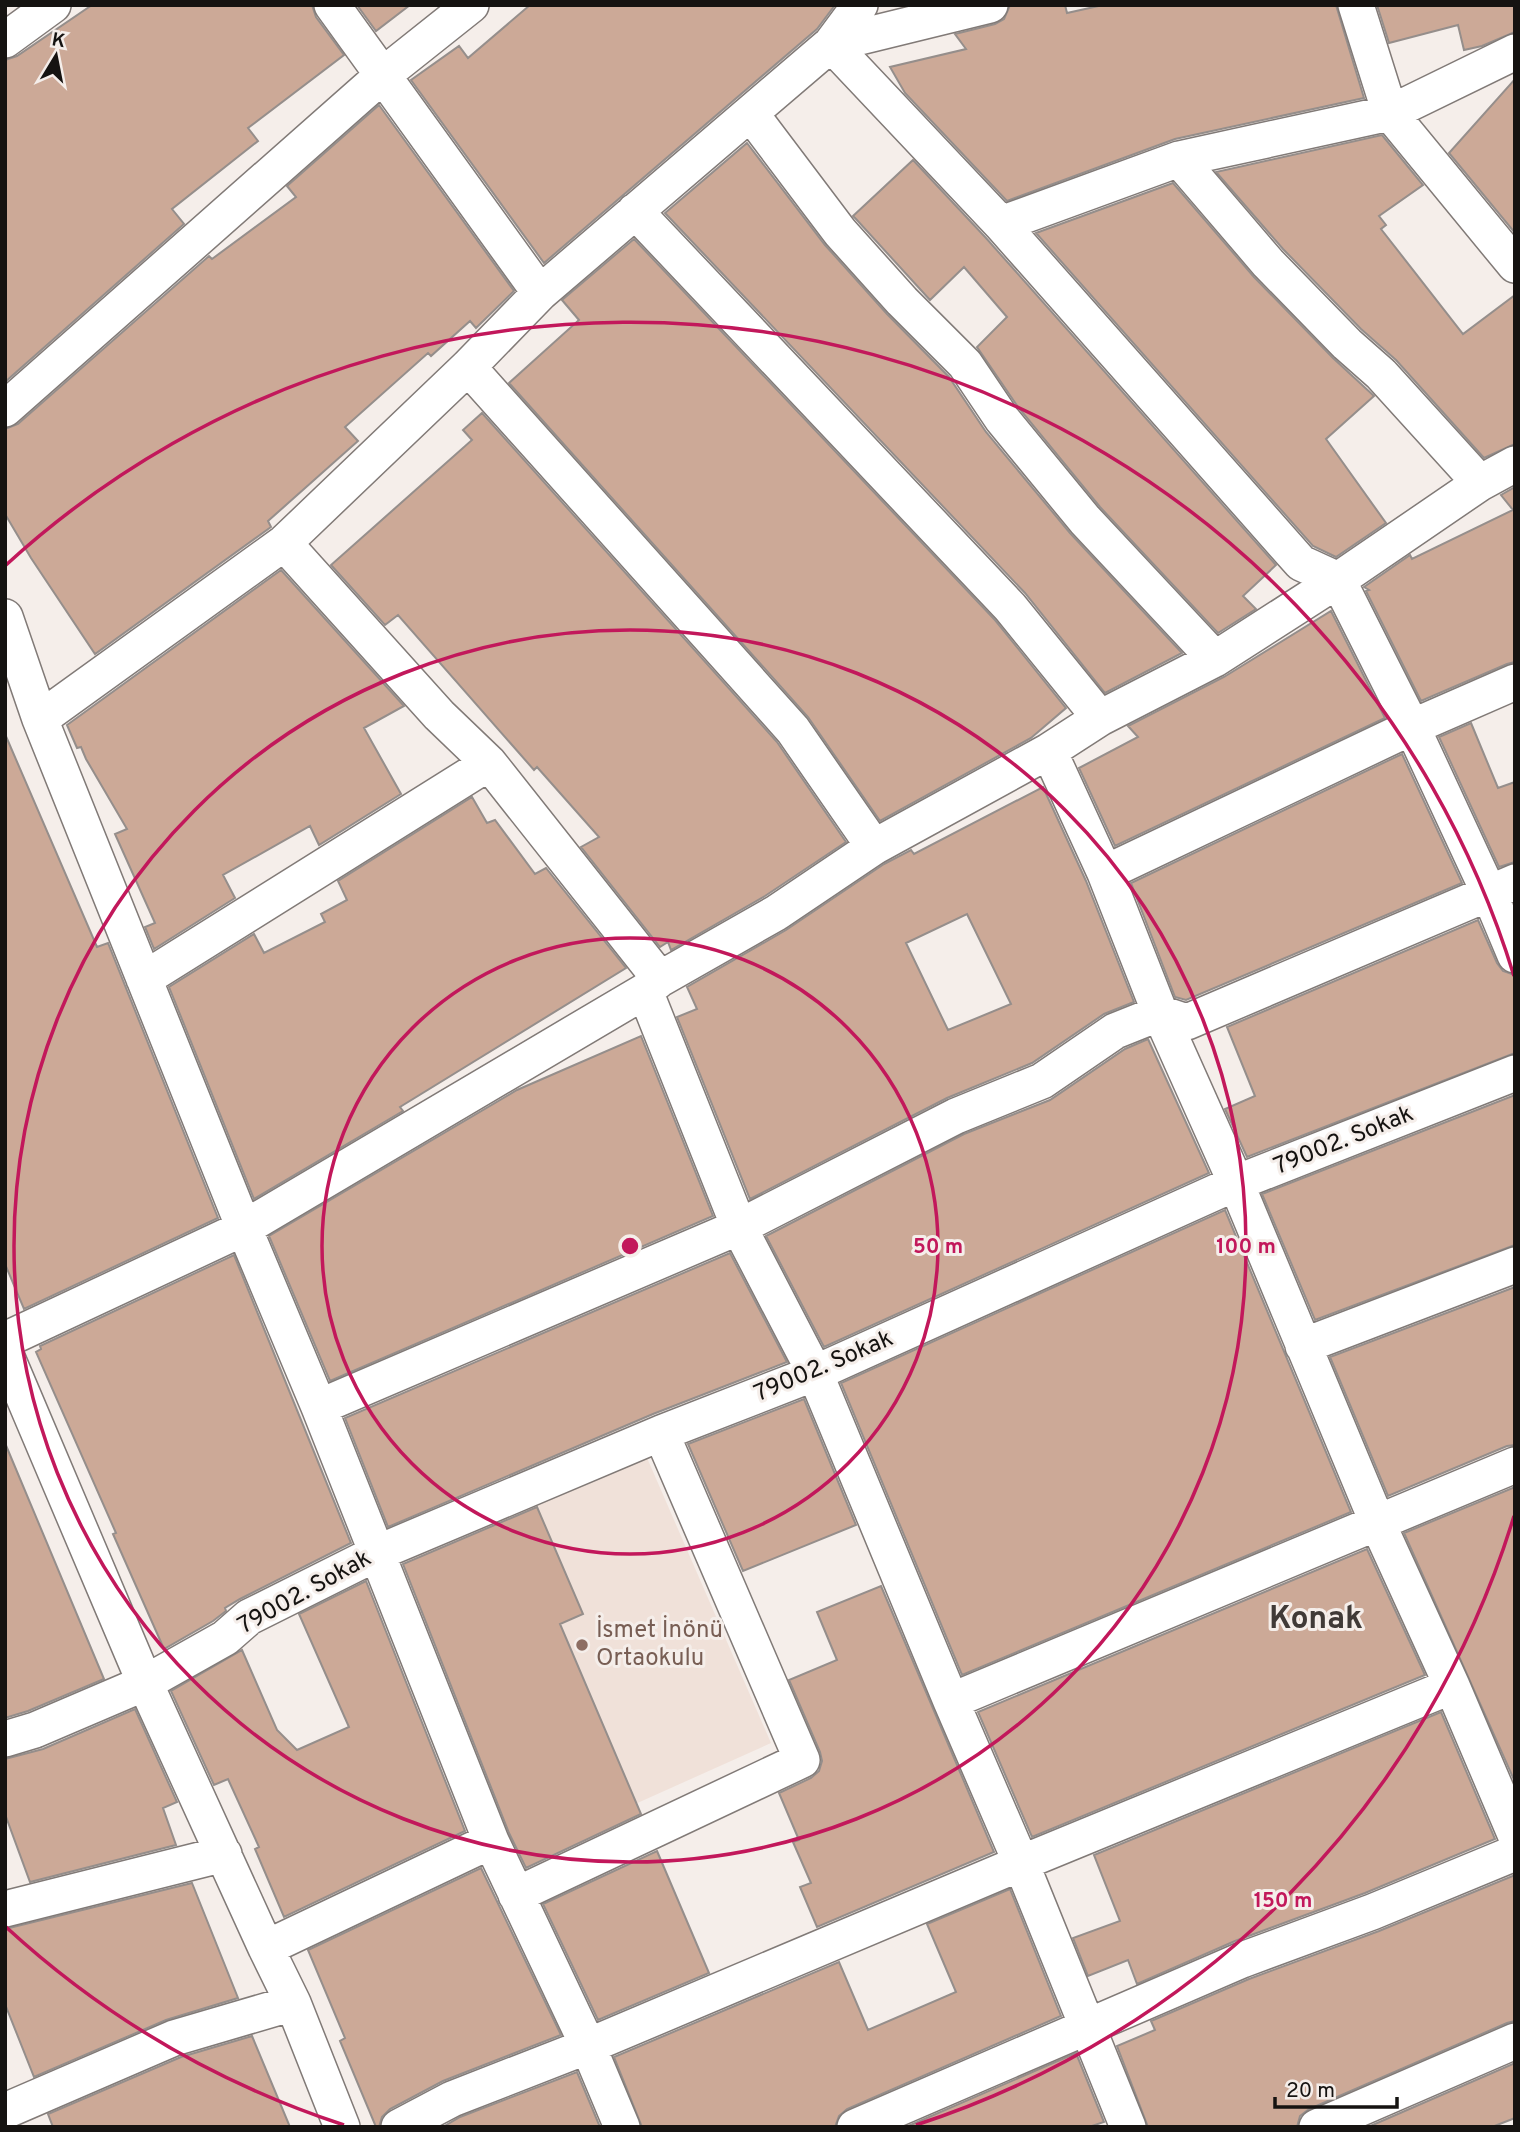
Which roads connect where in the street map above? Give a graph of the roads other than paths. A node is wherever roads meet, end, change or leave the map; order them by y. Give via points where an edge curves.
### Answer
1 (53, 5) edge
2 (332, 5) edge
3 (471, 5) edge
4 (860, 5) edge
5 (990, 5) edge
6 (1356, 5) edge
7 (5, 40) edge
8 (831, 44) junction
9 (1515, 52) edge
10 (383, 75) junction
11 (1390, 113) junction
12 (751, 114) junction
13 (1179, 159) junction
14 (635, 211) junction
15 (1001, 224) junction
16 (1515, 265) edge
17 (540, 292) junction
18 (468, 367) junction
19 (5, 409) edge
20 (1515, 464) edge
21 (1480, 483) junction
22 (284, 543) junction
23 (1338, 580) junction
24 (5, 617) edge
25 (1215, 659) junction
26 (1515, 682) edge
27 (1100, 718) junction
28 (40, 719) junction
29 (1412, 727) junction
30 (1049, 751) junction
31 (489, 763) junction
32 (874, 847) junction
33 (1105, 873) junction
34 (1502, 887) edge
35 (1515, 955) edge
36 (144, 979) junction
37 (653, 985) junction
38 (1160, 1013) junction
39 (1515, 1073) edge
40 (1236, 1183) junction
41 (739, 1227) junction
42 (244, 1228) junction
43 (1515, 1265) edge
44 (5, 1340) edge
45 (1303, 1346) junction
46 (5, 1353) edge
47 (816, 1373) junction
48 (319, 1407) junction
49 (662, 1433) junction
50 (1515, 1465) edge
51 (1377, 1524) junction
52 (377, 1553) junction
53 (145, 1683) junction
54 (1452, 1686) junction
55 (951, 1701) junction
56 (5, 1739) edge
57 (1515, 1834) edge
58 (491, 1841) junction
59 (1515, 1853) edge
60 (224, 1854) junction
61 (1021, 1864) junction
62 (516, 1895) junction
63 (6, 1905) edge
64 (266, 1948) junction
65 (293, 2003) junction
66 (1087, 2027) junction
67 (1515, 2041) edge
68 (588, 2046) junction
69 (5, 2111) edge
70 (342, 2127) edge
71 (399, 2127) edge
72 (622, 2127) edge
73 (855, 2127) edge
74 (1128, 2127) edge
75 (1317, 2127) edge

1 - 7 street
2 - 10 street
3 - 10 street
4 - 8 street
5 - 8 street
6 - 11 street
8 - 12 street
8 - 15 street
9 - 11 street
10 - 17 street
10 - 19 street
11 - 13 street
11 - 16 street
12 - 14 street
12 - 25 street via 840,232 965,364 1002,419 1084,520
13 - 15 street
13 - 21 street via 1268,262 1381,374
14 - 17 street
14 - 27 street via 1010,607
15 - 23 street via 1301,563
17 - 18 street
18 - 22 street
18 - 32 street via 793,730
20 - 21 street
21 - 23 street
22 - 28 street
22 - 31 street via 439,715
23 - 25 street
23 - 29 street
24 - 28 street
25 - 27 street
26 - 29 street
27 - 30 street
28 - 36 street
29 - 33 street
29 - 34 street
30 - 32 street
30 - 33 street
31 - 36 street
31 - 37 street
32 - 37 street via 776,913
33 - 38 street
34 - 35 street
34 - 38 street via 1187,1022
36 - 42 street
37 - 41 street
37 - 42 street
38 - 40 street
38 - 41 street via 1115,1031 1042,1082 956,1116
39 - 40 street, 79002. Sokak
40 - 45 street
40 - 47 street, 79002. Sokak
41 - 47 street
41 - 48 street
42 - 44 street
42 - 48 street
43 - 45 street
45 - 51 street
46 - 53 street
47 - 49 street, 79002. Sokak
47 - 55 street
48 - 52 street
49 - 52 street, 79002. Sokak
49 - 62 street via 802,1760
50 - 51 street
51 - 54 street
51 - 55 street
52 - 53 street, 79002. Sokak via 249,1617 225,1638
52 - 58 street
53 - 56 street, 79002. Sokak
53 - 60 street
54 - 57 street
54 - 61 street
55 - 61 street
58 - 62 street
58 - 64 street
59 - 66 street via 1242,1960
60 - 63 street
60 - 64 street
61 - 66 street
61 - 68 street
62 - 68 street
64 - 65 street
65 - 69 street via 174,2038
65 - 70 street
66 - 73 street
66 - 74 street
67 - 75 street
68 - 71 street via 452,2099
68 - 72 street

